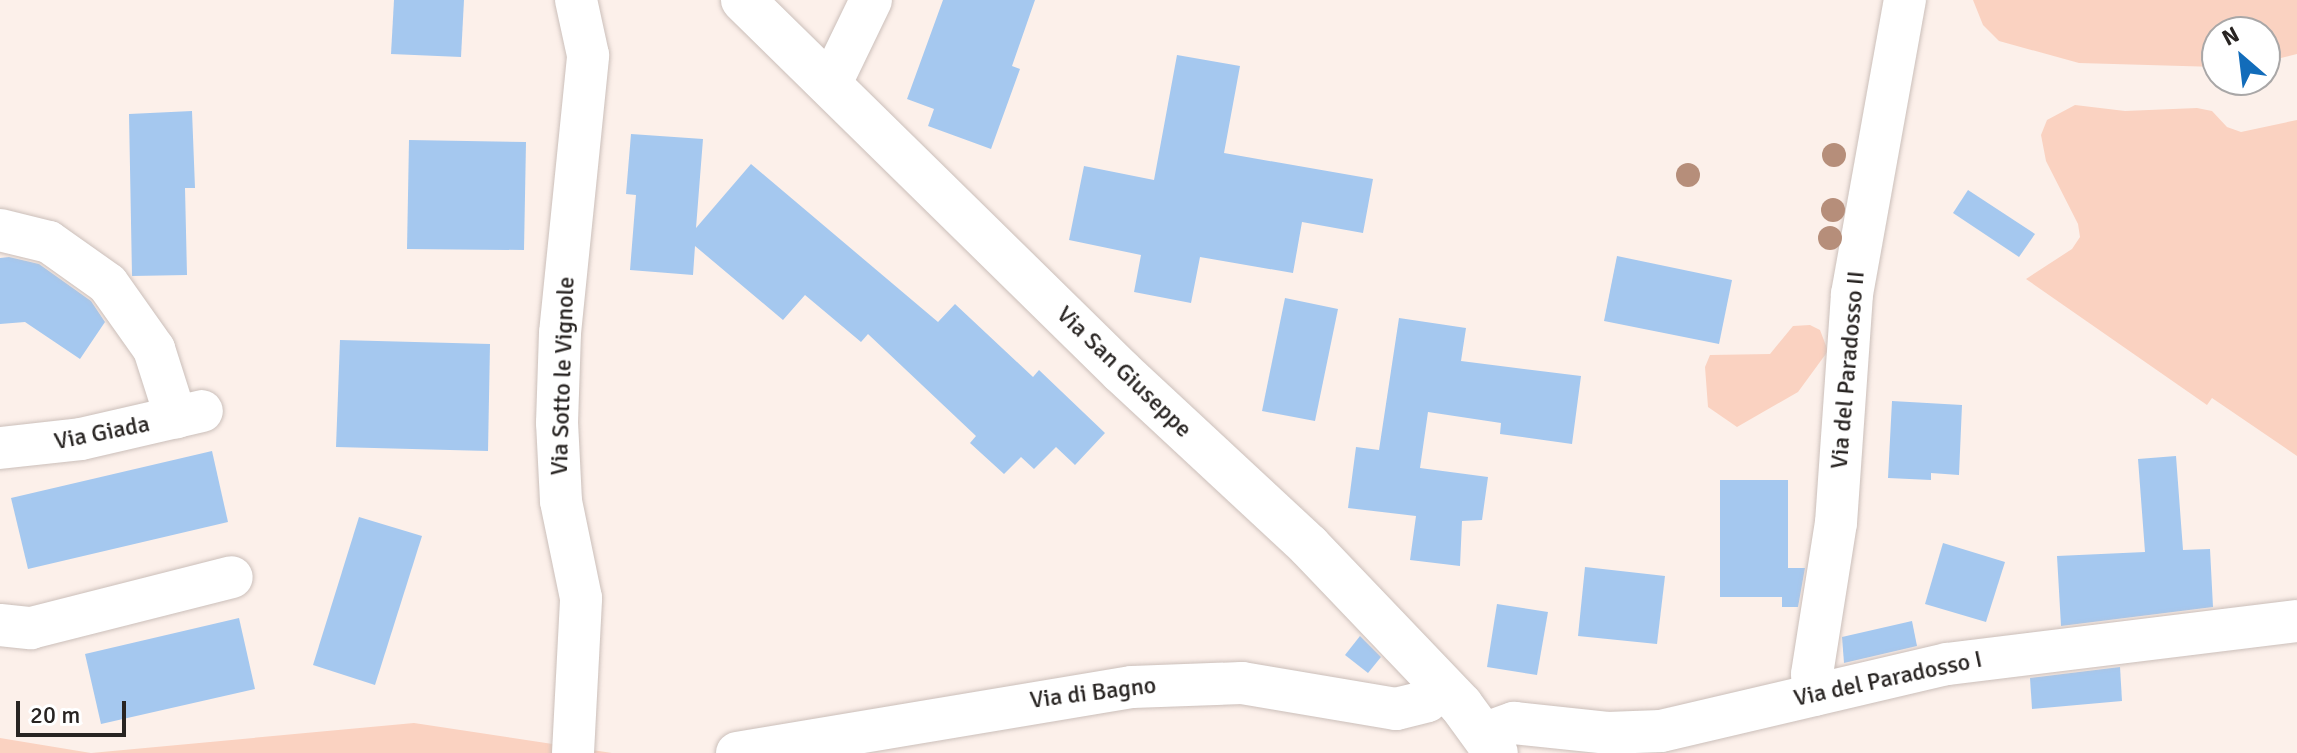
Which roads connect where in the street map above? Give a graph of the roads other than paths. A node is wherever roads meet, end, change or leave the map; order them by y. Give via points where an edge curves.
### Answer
1 (576, 0) edge
2 (743, 0) edge
3 (871, 0) edge
4 (1905, 0) edge
5 (830, 85) junction
6 (0, 230) edge
7 (0, 448) edge
8 (232, 577) dead end
9 (2297, 621) edge
10 (0, 625) edge
11 (1445, 688) junction
12 (1814, 695) junction
13 (1489, 744) edge
14 (573, 753) edge
15 (737, 753) edge

1 - 14 street, Via Sotto le Vignole via 588,55 560,333 557,423 561,501 581,598
2 - 5 main road, Via San Giuseppe
3 - 5 street
4 - 12 street, Via del Paradosso II via 1852,294 1836,523 1812,674
5 - 11 main road, Via San Giuseppe via 1122,372 1309,546
6 - 7 street, Via Giada via 49,242 114,290 189,414 81,439
8 - 10 street via 31,628
9 - 12 street, Via del Paradosso I via 2025,651
11 - 13 main road, Via San Giuseppe
11 - 15 street, Via di Bagno via 1414,707 1396,709 1242,683 1132,687
12 - 13 street, Via del Paradosso I via 1661,731 1607,733 1514,723

